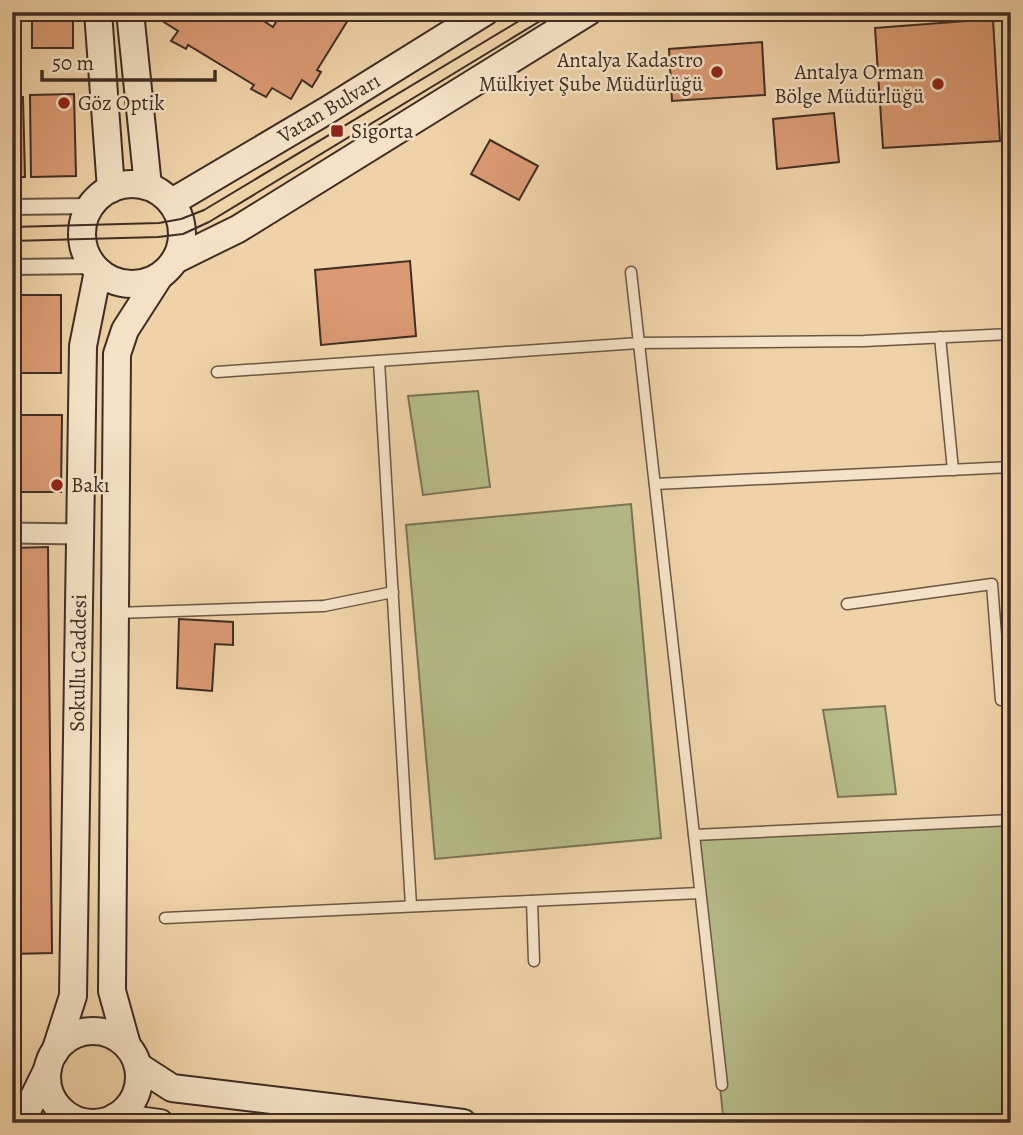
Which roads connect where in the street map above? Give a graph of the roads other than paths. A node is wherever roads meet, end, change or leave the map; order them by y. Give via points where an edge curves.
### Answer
1 (98, 12) edge
2 (130, 12) edge
3 (485, 12) edge
4 (588, 12) edge
5 (148, 186) junction
6 (101, 197) junction
7 (172, 202) junction
8 (12, 208) edge
9 (12, 267) edge
10 (168, 268) junction
11 (95, 269) junction
12 (631, 272) dead end
13 (1011, 334) edge
14 (940, 337) junction
15 (639, 343) junction
16 (379, 361) junction
17 (217, 372) dead end
18 (1011, 467) edge
19 (953, 470) junction
20 (655, 484) junction
21 (12, 533) edge
22 (80, 534) junction
23 (393, 592) junction
24 (847, 604) dead end
25 (115, 613) junction
26 (1011, 699) edge
27 (1011, 820) edge
28 (694, 835) junction
29 (700, 893) junction
30 (532, 901) junction
31 (411, 906) junction
32 (165, 918) dead end
33 (534, 961) dead end
34 (132, 1056) junction
35 (52, 1058) junction
36 (722, 1085) dead end
37 (115, 1117) junction
38 (78, 1121) edge
39 (21, 1123) edge
40 (160, 1123) edge
41 (463, 1123) edge

1 - 6 main road
2 - 5 main road
3 - 7 main road, Vatan Bulvarı
4 - 10 main road
5 - 6 main road via 135,184
5 - 7 main road
6 - 8 street
6 - 11 main road via 83,225 82,240
7 - 10 main road via 183,234
9 - 11 street
10 - 11 main road via 144,283 128,284 112,281
10 - 25 main road, Sokullu Caddesi via 125,330 117,354
11 - 22 main road, Sokullu Caddesi via 83,346
12 - 15 lane
13 - 14 lane
14 - 15 lane
14 - 19 lane
15 - 16 lane
15 - 20 lane
16 - 17 lane
16 - 23 lane
18 - 19 lane
19 - 20 lane
20 - 28 lane
21 - 22 street
22 - 35 main road, Sokullu Caddesi via 73,996
23 - 25 lane via 324,606
23 - 31 lane
24 - 26 lane via 992,584 1001,699
25 - 34 main road, Sokullu Caddesi via 112,991
27 - 28 lane
28 - 29 lane
29 - 30 lane
29 - 36 lane
30 - 31 lane
30 - 33 lane
31 - 32 lane
34 - 35 main road via 118,1038 95,1031 72,1036
34 - 37 main road via 139,1078 132,1101
34 - 41 main road via 172,1088
35 - 38 main road via 48,1075 53,1098
35 - 39 main road
37 - 38 main road
37 - 40 main road

